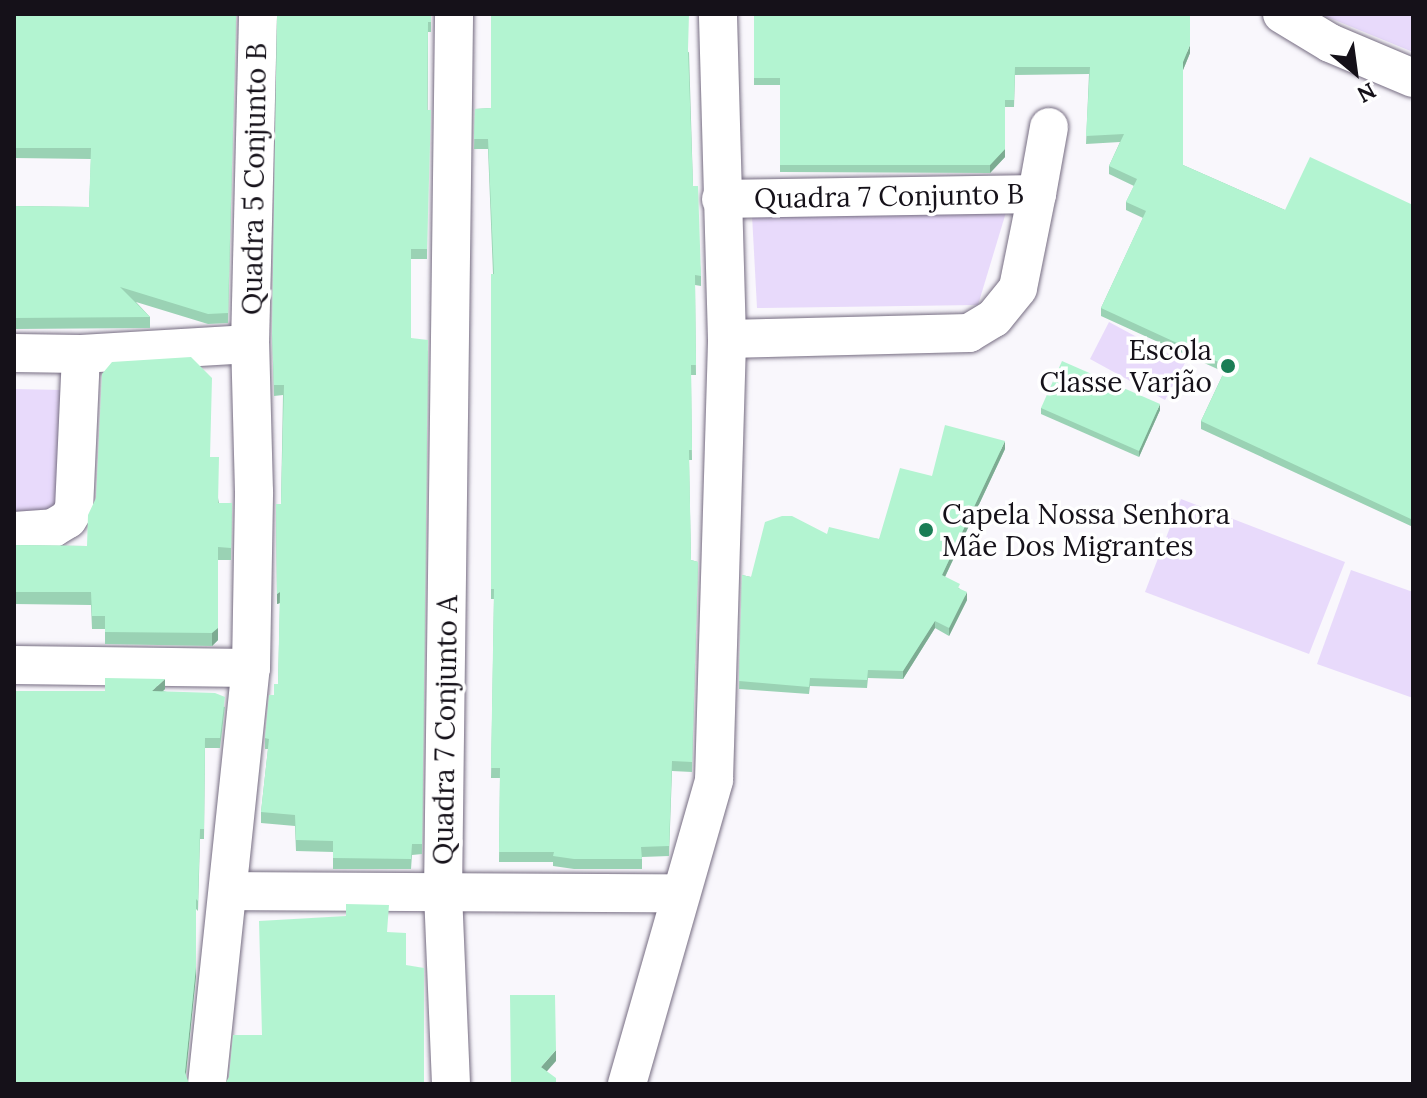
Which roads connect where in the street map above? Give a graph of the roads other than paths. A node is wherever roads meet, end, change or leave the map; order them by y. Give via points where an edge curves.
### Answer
1 (258, 14) edge
2 (454, 14) edge
3 (718, 14) edge
4 (1282, 14) edge
5 (1413, 78) edge
6 (1049, 127) dead end
7 (1037, 194) junction
8 (721, 199) junction
9 (727, 339) junction
10 (250, 344) junction
11 (14, 353) edge
12 (81, 354) junction
13 (14, 531) edge
14 (14, 665) edge
15 (251, 668) junction
16 (229, 891) junction
17 (681, 893) junction
18 (443, 894) junction
19 (207, 1084) edge
20 (451, 1084) edge
21 (627, 1084) edge

1 - 10 street, Quadra 5 Conjunto B
2 - 18 street, Quadra 7 Conjunto A
3 - 8 street
4 - 5 street via 1330,43
6 - 7 street, Quadra 7 Conjunto B
7 - 8 street, Quadra 7 Conjunto B
7 - 9 street via 1018,288 994,318 969,333
8 - 9 street
9 - 17 street via 714,780
10 - 12 street
10 - 15 street, Quadra 5 Conjunto B
11 - 12 street
12 - 13 street via 74,509 53,528
14 - 15 street
15 - 16 street, Quadra 5 Conjunto B
16 - 18 street
16 - 19 street, Quadra 5 Conjunto B
17 - 18 street, Quadra 7 Conjunto A
17 - 21 street
18 - 20 street

